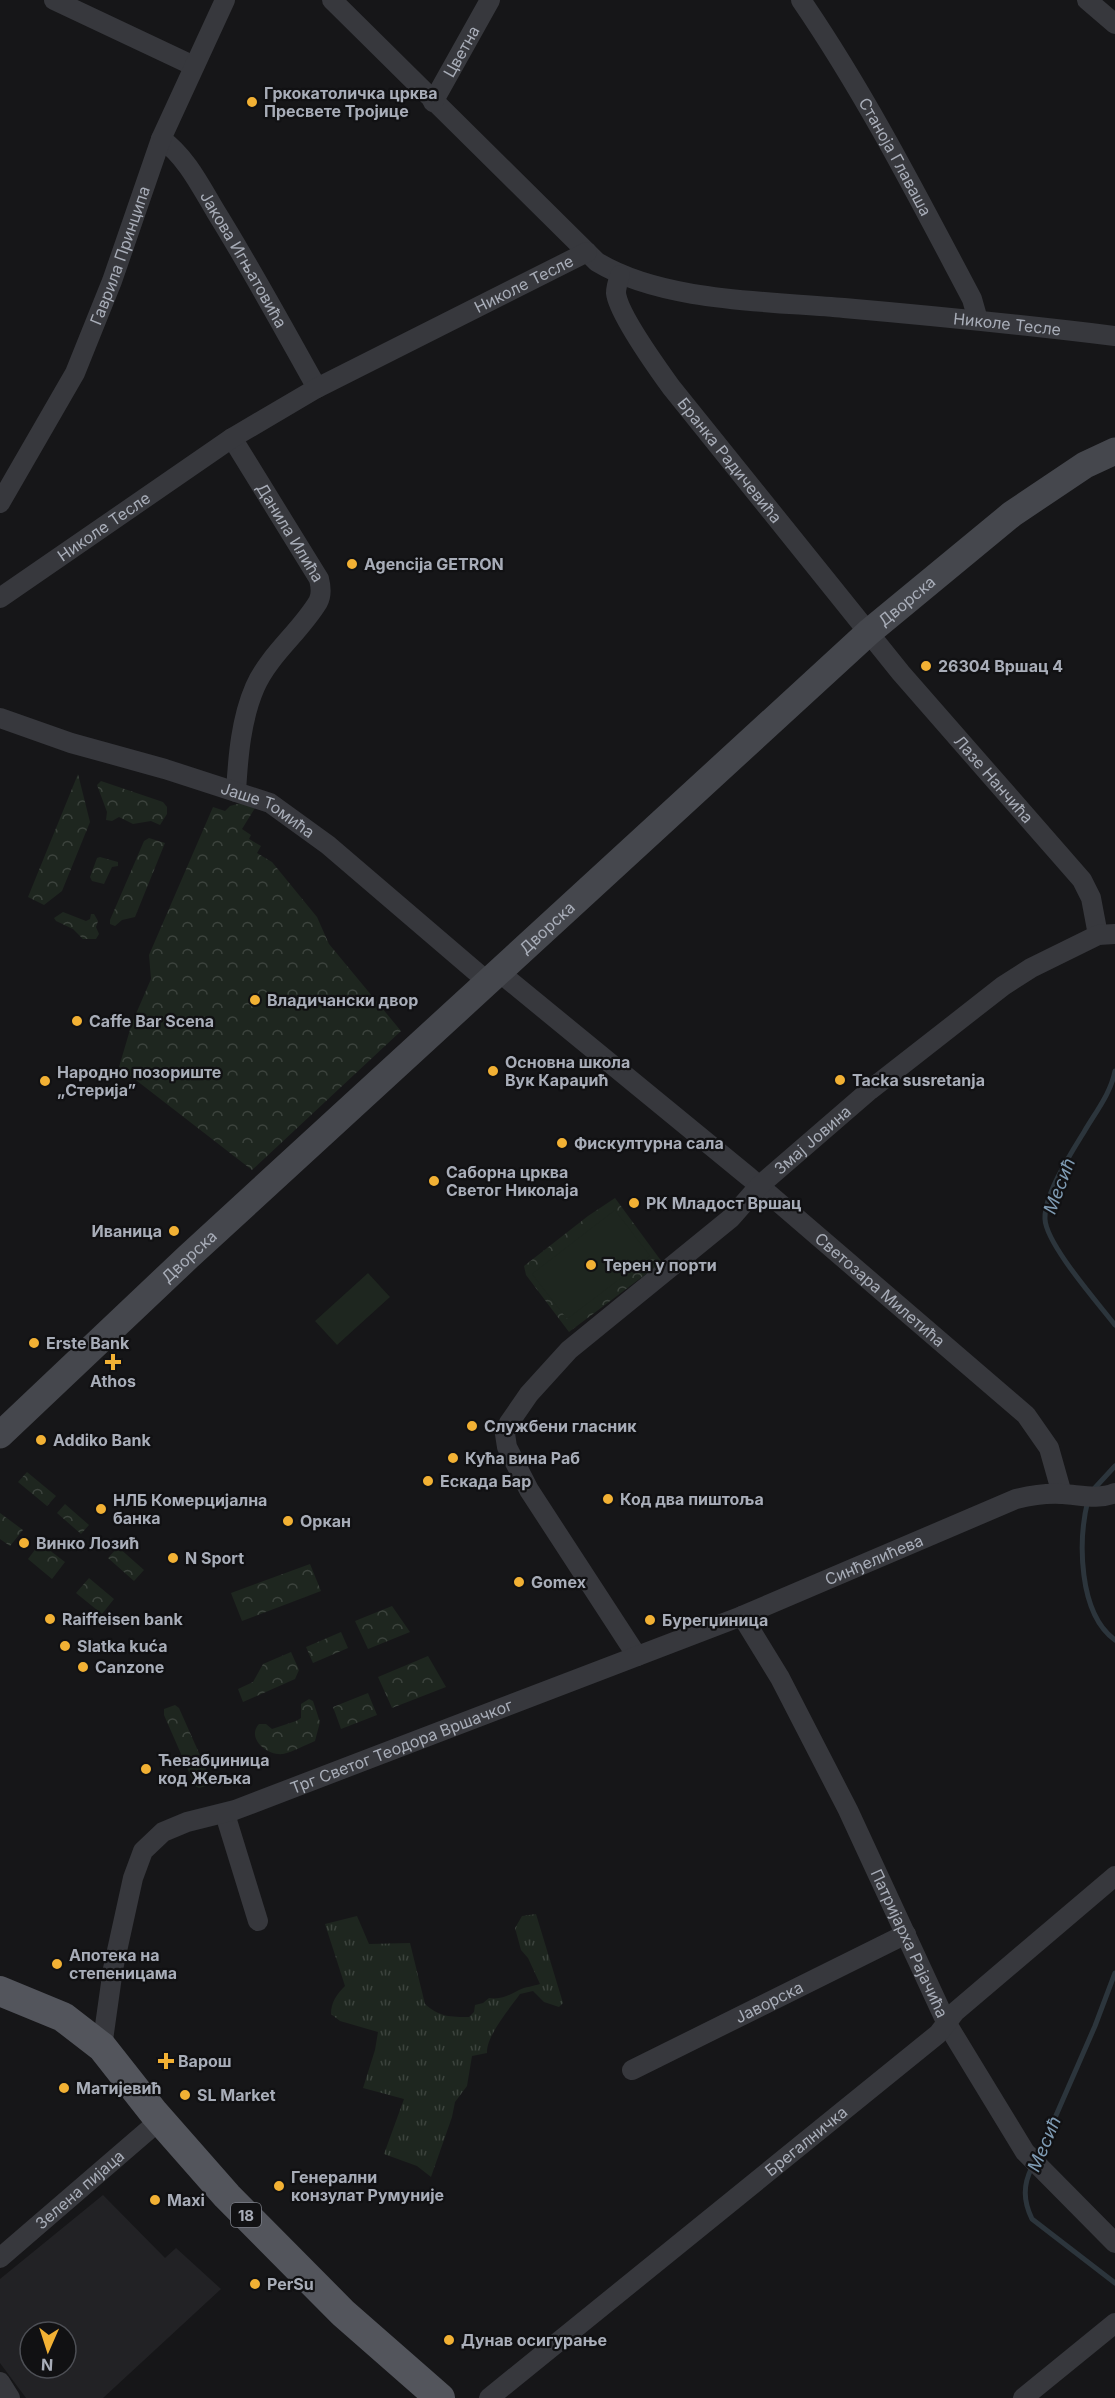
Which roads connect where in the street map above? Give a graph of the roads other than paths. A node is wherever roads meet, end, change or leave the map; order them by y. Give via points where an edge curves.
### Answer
1 (54, 0) edge
2 (225, 0) edge
3 (332, 0) edge
4 (490, 0) edge
5 (801, 0) edge
6 (1087, 0) edge
7 (1115, 24) edge
8 (194, 66) junction
9 (433, 102) junction
10 (161, 140) junction
11 (587, 252) junction
12 (620, 274) junction
13 (978, 320) junction
14 (1115, 336) edge
15 (317, 388) junction
16 (232, 438) junction
17 (1115, 451) edge
18 (0, 503) edge
19 (0, 598) edge
20 (869, 632) junction
21 (0, 718) edge
22 (236, 792) junction
23 (1107, 934) edge
24 (494, 977) junction
25 (759, 1186) junction
26 (0, 1435) edge
27 (1069, 1494) junction
28 (1109, 1495) edge
29 (742, 1616) junction
30 (637, 1656) junction
31 (225, 1814) junction
32 (1115, 1876) edge
33 (258, 1921) dead end
34 (906, 1934) junction
35 (0, 1991) edge
36 (947, 2024) junction
37 (102, 2047) junction
38 (632, 2070) dead end
39 (160, 2120) junction
40 (1115, 2243) edge
41 (0, 2259) edge
42 (1115, 2323) edge
43 (0, 2382) edge
44 (10, 2398) edge
45 (440, 2398) edge
46 (489, 2398) edge
47 (1023, 2398) edge

1 - 8 street
2 - 8 street, Гаврила Принципа
3 - 9 street
4 - 9 street, Цветна
5 - 13 street, Станоја Главаша via 896,154 972,299
6 - 7 street
8 - 10 street, Гаврила Принципа
9 - 11 street
10 - 15 street, Јакова Игњатовића via 174,149 200,185
10 - 18 street, Гаврила Принципа via 79,364
11 - 12 street, Николе Тесле
11 - 15 street, Николе Тесле
12 - 13 street, Николе Тесле via 700,295
12 - 20 street, Бранка Радичевића via 616,287 620,305 654,362
13 - 14 street, Николе Тесле
15 - 16 street, Николе Тесле
16 - 19 street, Николе Тесле
16 - 22 street, Данила Илића via 322,588 318,602 256,685 239,751
17 - 20 main road, Дворска via 1085,465 1012,514
20 - 23 street, Лазе Нанчића via 1082,880
20 - 24 main road, Дворска
21 - 22 street, Јаше Томића
22 - 24 street, Јаше Томића via 270,803 301,823
23 - 25 street, Змај Јовина via 1059,953 1003,986 870,1090
24 - 25 street, Светозара Милетића
24 - 26 main road, Дворска
25 - 27 street, Светозара Милетића via 1026,1415 1049,1448
25 - 30 street, Змај Јовина via 731,1218 569,1350 529,1394 505,1434 507,1447 529,1490
27 - 28 street, Синђелићева
27 - 29 street, Синђелићева via 1029,1496 1006,1502
29 - 30 street, Синђелићева
29 - 34 street, Патријарха Рајачића via 780,1678
30 - 31 street, Трг Светог Теодора Вршачког
31 - 33 street
31 - 37 street, Трг Светог Теодора Вршачког via 187,1822 164,1832 143,1851 133,1878 113,1969
32 - 36 street, Брегалничка via 955,2012
34 - 36 street, Патријарха Рајачића
34 - 38 street, Јаворска
35 - 37 main road, 18 via 63,2017
36 - 40 street, Патријарха Рајачића via 1025,2152
36 - 46 street, Брегалничка
37 - 39 main road, 18
39 - 41 street, Зелена пијаца
39 - 45 main road, 18 via 227,2196 343,2313
42 - 47 street
43 - 44 street

